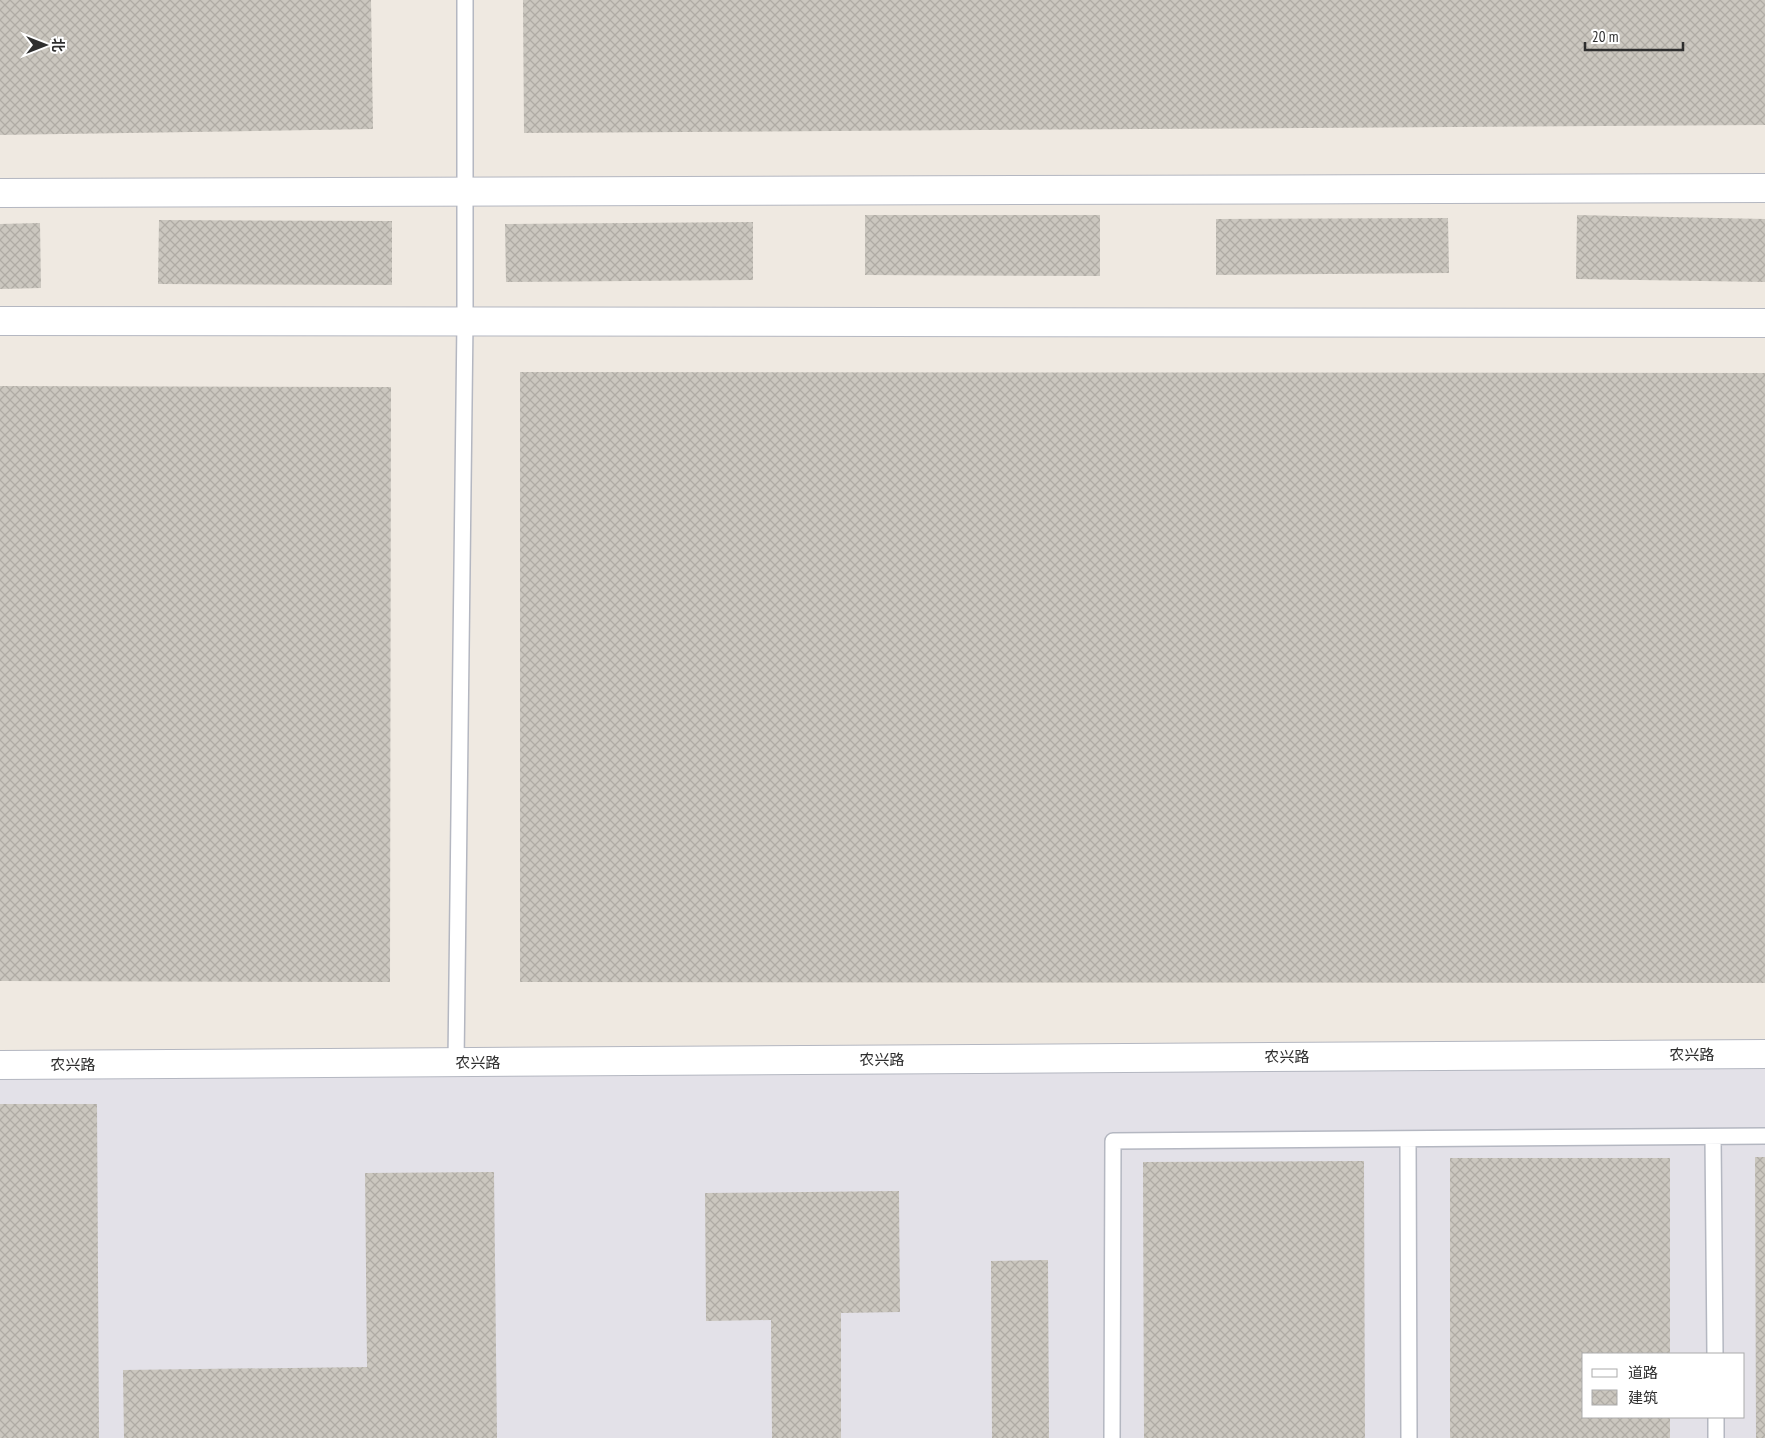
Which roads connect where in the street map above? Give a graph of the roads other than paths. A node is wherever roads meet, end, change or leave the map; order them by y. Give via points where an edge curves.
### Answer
1 (466, 0) edge
2 (1765, 188) edge
3 (465, 192) junction
4 (0, 193) edge
5 (0, 321) edge
6 (465, 321) junction
7 (1765, 323) edge
8 (1765, 1054) edge
9 (456, 1062) junction
10 (0, 1065) edge
11 (1765, 1136) edge
12 (1713, 1137) junction
13 (1408, 1139) junction
14 (1715, 1353) edge
15 (1716, 1418) edge
16 (1112, 1438) edge
17 (1409, 1438) edge
18 (1716, 1438) edge

1 - 3 lane
2 - 3 street
3 - 4 street
3 - 6 lane
5 - 6 street
6 - 7 street
6 - 9 lane
8 - 9 street, 农兴路
9 - 10 street, 农兴路
11 - 12 lane
12 - 13 lane
12 - 14 lane
13 - 16 lane via 1113,1141
13 - 17 lane
15 - 18 lane

